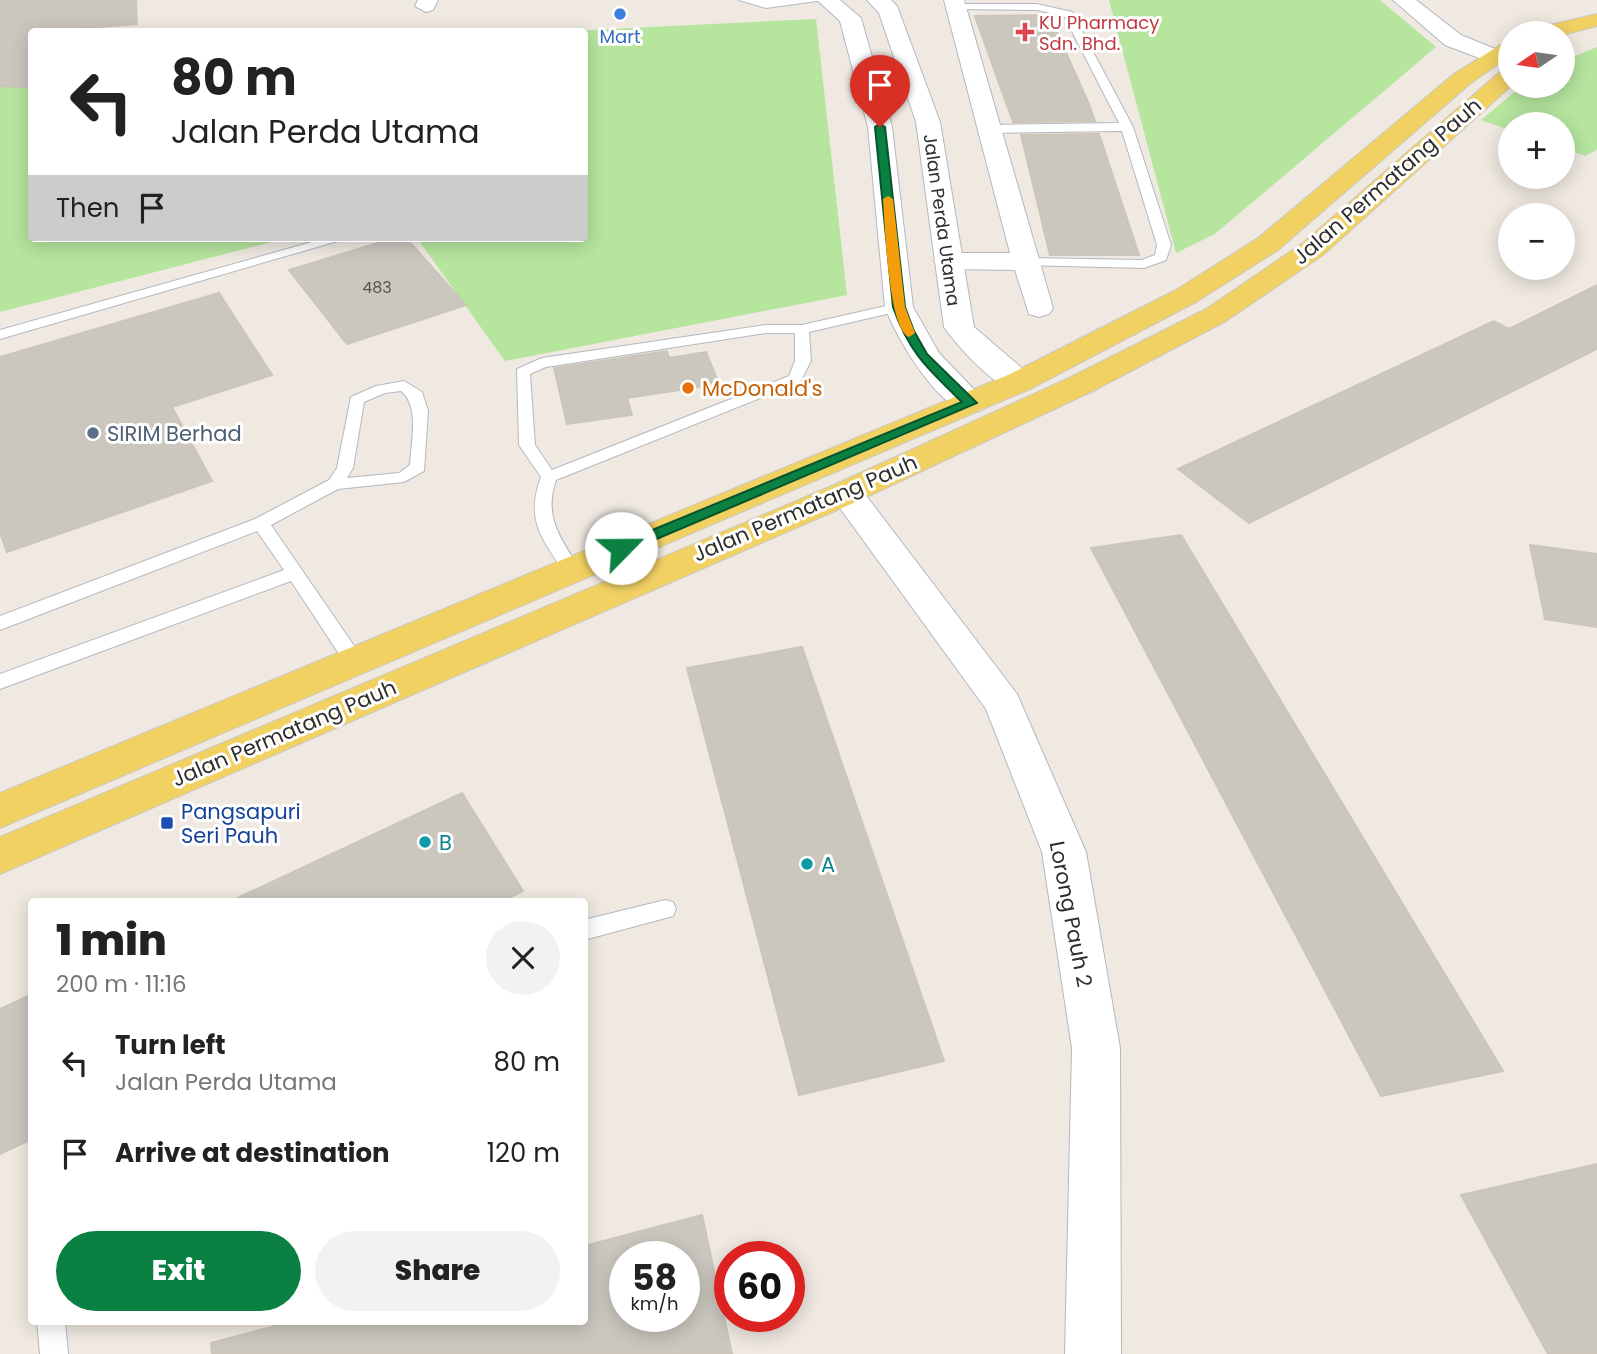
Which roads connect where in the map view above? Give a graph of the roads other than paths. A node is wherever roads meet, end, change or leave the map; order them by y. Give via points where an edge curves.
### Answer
1 (744, 0) edge
2 (819, 0) edge
3 (827, 0) edge
4 (877, 0) edge
5 (1403, 0) edge
6 (956, 4) edge
7 (1597, 20) edge
8 (1575, 26) edge
9 (1597, 35) edge
10 (1575, 42) edge
11 (1498, 57) edge
12 (1498, 64) edge
13 (1498, 65) edge
14 (1126, 127) junction
15 (991, 128) junction
16 (327, 242) edge
17 (948, 261) junction
18 (1028, 262) junction
19 (899, 307) junction
20 (1039, 308) dead end
21 (802, 329) junction
22 (0, 335) edge
23 (1019, 382) junction
24 (971, 403) junction
25 (549, 477) junction
26 (335, 484) junction
27 (846, 493) junction
28 (261, 523) junction
29 (571, 569) junction
30 (295, 573) junction
31 (0, 623) edge
32 (354, 661) junction
33 (0, 682) edge
34 (0, 811) edge
35 (0, 856) edge
36 (664, 909) dead end
37 (588, 929) edge
38 (51, 1325) edge
39 (54, 1354) edge
40 (1093, 1354) edge

1 - 2 lane via 766,5
3 - 19 street via 850,18 880,127
4 - 17 street, Jalan Perda Utama via 890,13 928,122
5 - 11 street via 1453,40
6 - 14 lane via 1037,7 1068,14
6 - 15 street
7 - 8 main road
9 - 10 main road
12 - 23 main road, Jalan Permatang Pauh via 1268,244 1186,296
13 - 27 main road, Jalan Permatang Pauh via 1313,249 1216,315 1082,384
14 - 15 lane
14 - 18 lane via 1164,245 1161,257 1144,264
15 - 18 street
16 - 22 lane
17 - 18 street
17 - 23 street, Jalan Perda Utama via 958,327
18 - 20 street
19 - 21 lane
19 - 24 street via 922,356
21 - 25 lane via 803,361 795,379
21 - 25 lane via 766,328 542,363 522,372 527,445
23 - 24 main road, Jalan Permatang Pauh
24 - 29 main road, Jalan Permatang Pauh
25 - 29 lane via 540,498 542,520
26 - 26 lane via 404,477 418,467 420,411 416,395 404,386 381,389 357,400 345,468
26 - 28 lane
27 - 35 main road, Jalan Permatang Pauh
27 - 40 street, Lorong Pauh 2 via 1003,704 1064,852 1096,1048
28 - 30 lane
28 - 31 lane
29 - 32 main road, Jalan Permatang Pauh
30 - 32 lane
30 - 33 lane
32 - 34 main road, Jalan Permatang Pauh
36 - 37 lane
38 - 39 lane

